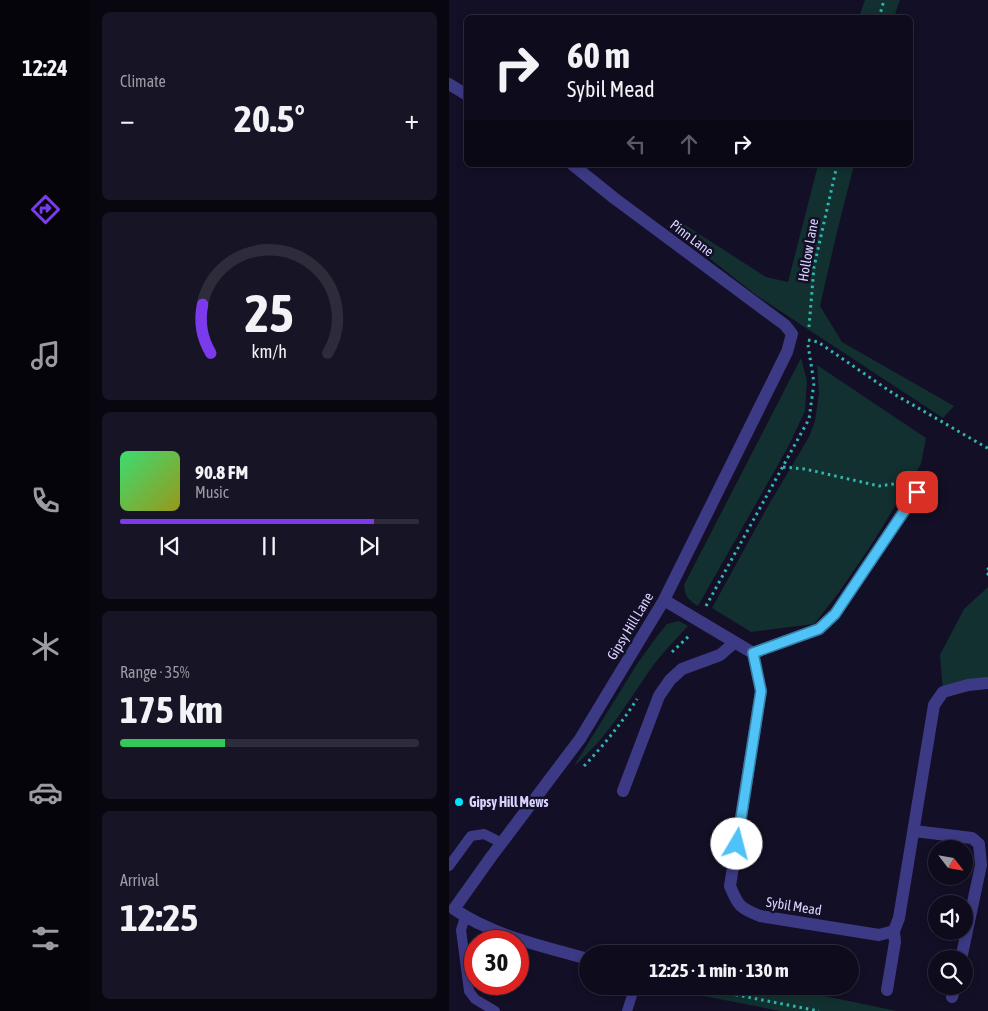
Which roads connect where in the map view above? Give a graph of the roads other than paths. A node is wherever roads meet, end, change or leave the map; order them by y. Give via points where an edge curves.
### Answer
1 (449, 84) edge
2 (464, 93) edge
3 (575, 167) edge
4 (792, 334) joint
5 (917, 492) road end
6 (664, 600) junction
7 (735, 644) junction
8 (753, 653) junction
9 (988, 683) edge
10 (623, 791) dead end
11 (914, 831) junction
12 (502, 843) junction
13 (449, 866) edge
14 (460, 913) junction
15 (894, 931) junction
16 (963, 950) edge
17 (579, 957) edge
18 (887, 990) dead end
19 (632, 995) edge
20 (495, 1011) edge
21 (627, 1011) edge

1 - 2 street
3 - 4 street, Pinn Lane via 785,325
4 - 6 street, Gipsy Hill Lane via 787,352
5 - 8 street via 835,614 819,629
6 - 7 street
6 - 12 street, Gipsy Hill Lane via 580,739
7 - 8 street
7 - 10 street via 719,655 682,669 671,680 659,696
8 - 15 street, Sybil Mead via 761,691 730,886 737,903 760,916 879,934
9 - 11 street via 943,692 934,705
11 - 15 street
11 - 16 street via 972,838 979,844 981,865
12 - 13 lane via 484,834 471,836
12 - 14 street, Gipsy Hill Lane
14 - 17 street via 482,926 514,938
14 - 20 lane via 469,991 475,999
15 - 18 street
19 - 21 lane

